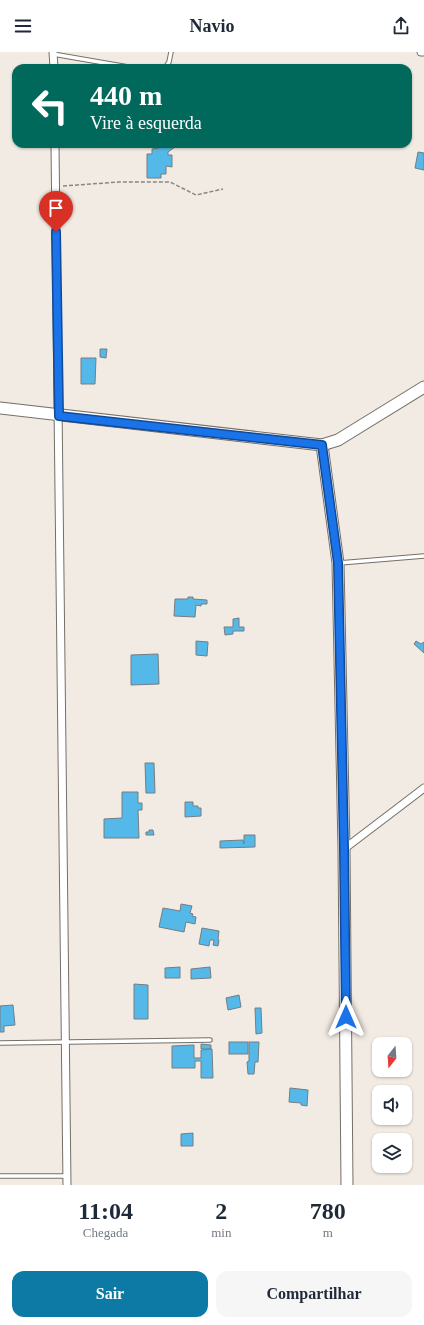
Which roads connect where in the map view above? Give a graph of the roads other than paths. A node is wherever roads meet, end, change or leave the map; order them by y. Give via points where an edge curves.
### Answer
1 (171, 52) edge
2 (53, 53) edge
3 (54, 64) edge
4 (112, 64) edge
5 (168, 64) edge
6 (55, 148) edge
7 (424, 387) edge
8 (0, 408) edge
9 (59, 416) junction
10 (322, 445) junction
11 (424, 556) edge
12 (338, 563) junction
13 (424, 788) edge
14 (344, 849) junction
15 (210, 1040) dead end
16 (66, 1042) junction
17 (0, 1043) edge
18 (0, 1176) edge
19 (66, 1176) junction
20 (67, 1185) edge
21 (347, 1185) edge

1 - 5 lane
2 - 3 street
2 - 4 lane
6 - 9 street
7 - 10 street via 338,440
8 - 9 street
9 - 10 street
9 - 16 street
10 - 12 street
11 - 12 lane
12 - 14 street
13 - 14 street
14 - 21 street
15 - 16 lane
16 - 17 lane
16 - 19 street
18 - 19 lane
19 - 20 street

